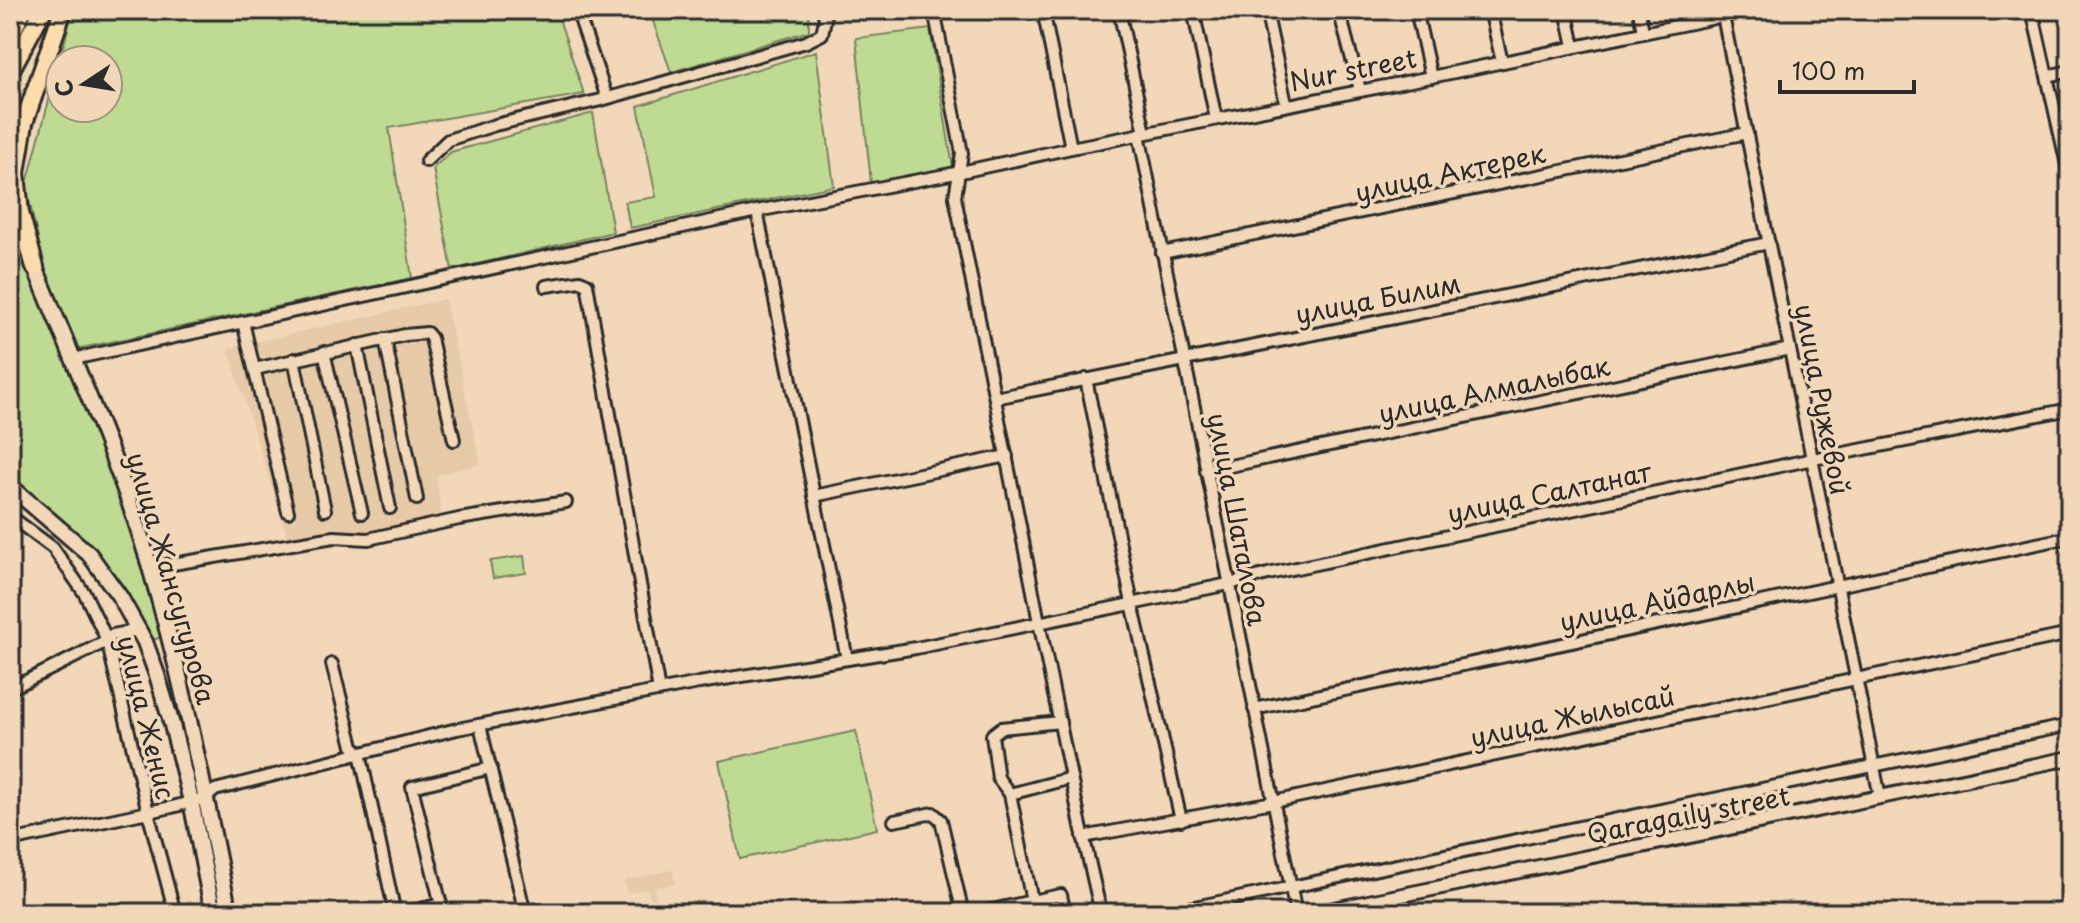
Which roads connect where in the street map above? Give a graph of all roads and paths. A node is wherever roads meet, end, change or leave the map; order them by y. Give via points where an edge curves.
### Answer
1 (23, 10) edge
2 (43, 10) edge
3 (63, 10) edge
4 (577, 10) edge
5 (823, 10) edge
6 (934, 10) edge
7 (1043, 10) edge
8 (1119, 10) edge
9 (1193, 10) edge
10 (1266, 10) edge
11 (1339, 10) edge
12 (1416, 10) edge
13 (1490, 10) edge
14 (1566, 10) edge
15 (1639, 10) edge
16 (1753, 10) edge
17 (2032, 10) edge
18 (1723, 13) edge
19 (1643, 32) junction
20 (10, 36) edge
21 (1574, 46) junction
22 (1502, 62) junction
23 (10, 71) edge
24 (2070, 71) edge
25 (2047, 76) junction
26 (1431, 77) junction
27 (1360, 90) junction
28 (607, 98) junction
29 (1286, 104) junction
30 (1216, 119) junction
31 (1747, 133) junction
32 (1142, 134) junction
33 (1071, 148) junction
34 (426, 161) dead end
35 (961, 172) junction
36 (2070, 178) edge
37 (757, 211) junction
38 (10, 219) edge
39 (1769, 243) junction
40 (1162, 253) junction
41 (35, 267) junction
42 (546, 286) dead end
43 (243, 322) junction
44 (385, 339) junction
45 (357, 345) junction
46 (1790, 349) junction
47 (324, 352) junction
48 (73, 359) junction
49 (294, 359) junction
50 (1183, 359) junction
51 (255, 369) junction
52 (1086, 379) junction
53 (995, 398) junction
54 (2070, 409) edge
55 (454, 440) dead end
56 (1007, 456) junction
57 (1813, 459) junction
58 (1206, 471) junction
59 (10, 486) edge
60 (814, 496) junction
61 (417, 499) dead end
62 (566, 502) dead end
63 (390, 508) dead end
64 (325, 510) dead end
65 (288, 512) dead end
66 (362, 513) dead end
67 (10, 516) edge
68 (2070, 537) edge
69 (149, 568) junction
70 (1229, 584) junction
71 (1838, 586) junction
72 (1132, 603) junction
73 (1039, 622) junction
74 (2070, 634) edge
75 (169, 635) junction
76 (141, 636) junction
77 (107, 640) junction
78 (847, 659) junction
79 (332, 664) dead end
80 (1856, 678) junction
81 (10, 689) edge
82 (659, 691) junction
83 (1254, 709) junction
84 (1060, 722) junction
85 (480, 725) junction
86 (2070, 725) edge
87 (360, 753) junction
88 (2070, 758) edge
89 (1874, 767) junction
90 (491, 768) junction
91 (1071, 778) junction
92 (1010, 794) junction
93 (1880, 797) junction
94 (198, 800) junction
95 (1273, 802) junction
96 (148, 812) junction
97 (1181, 820) junction
98 (894, 821) dead end
99 (1083, 837) junction
100 (10, 841) edge
101 (1291, 888) junction
102 (1032, 901) junction
103 (442, 909) edge
104 (963, 911) edge
105 (175, 913) edge
106 (213, 913) edge
107 (229, 913) edge
108 (395, 913) edge
109 (404, 913) edge
110 (525, 913) edge
111 (945, 913) edge
112 (979, 913) edge
113 (1065, 913) edge
114 (1101, 913) edge
115 (1166, 913) edge
116 (1296, 913) edge
117 (1315, 913) edge

1 - 20 highway
2 - 23 highway
3 - 41 highway via 24,123 16,173 20,213
4 - 28 street
5 - 28 street via 822,34 806,42
6 - 35 street via 958,125
7 - 33 street
8 - 32 street, улица Шаталова
9 - 30 street
10 - 29 street
11 - 27 street
12 - 26 street
13 - 22 street
14 - 21 street
15 - 19 street
16 - 18 street, Nur street
17 - 25 street
18 - 19 street, Nur street
18 - 31 street, улица Ружевой
19 - 21 street, Nur street
21 - 22 street, Nur street
22 - 26 street, Nur street
24 - 25 street
25 - 36 street
26 - 27 street, Nur street
27 - 29 street, Nur street
28 - 34 street via 448,140
29 - 30 street, Nur street
30 - 32 street, Nur street
31 - 39 street, улица Ружевой
31 - 40 street, улица Актерек
32 - 33 street, Nur street
32 - 40 street, улица Шаталова
33 - 35 street, Nur street
35 - 37 street, Nur street
35 - 53 street via 955,197
37 - 43 street, Nur street
37 - 60 street
38 - 41 highway
39 - 46 street, улица Ружевой
39 - 50 street, улица Билим
40 - 50 street, улица Шаталова
41 - 48 main road, улица Жансугурова
42 - 82 street via 587,284
43 - 48 street, Nur street
43 - 51 street
44 - 45 street
44 - 55 street via 430,335
44 - 61 street
45 - 47 street
45 - 63 street
46 - 57 street, улица Ружевой
46 - 58 street, улица Алмалыбак
47 - 49 street
47 - 66 street
48 - 69 main road, улица Жансугурова
49 - 51 street
49 - 64 street
50 - 52 street, улица Билим
50 - 58 street, улица Шаталова
51 - 65 street
52 - 53 street, улица Билим
52 - 72 street
53 - 56 street
54 - 57 street, улица Салтанат
56 - 60 street
56 - 73 street
57 - 70 street, улица Салтанат
57 - 71 street, улица Ружевой
58 - 70 street, улица Шаталова
59 - 76 main road, улица Жансугурова via 89,554
60 - 78 street
62 - 69 street via 368,539 334,537
67 - 77 street, улица Женис via 53,548 85,594
68 - 71 street, улица Айдарлы
69 - 75 main road, улица Жансугурова
70 - 72 street, улица Салтанат
70 - 83 street, улица Шаталова
71 - 80 street, улица Ружевой
71 - 83 street, улица Айдарлы
72 - 73 street, улица Салтанат
72 - 97 street
73 - 78 street, улица Салтанат
73 - 84 street
74 - 80 street, улица Жылысай
75 - 76 main road
75 - 94 main road, улица Жансугурова
76 - 77 street via 113,635
76 - 94 main road, улица Жансугурова
77 - 81 street
77 - 96 street, улица Женис
78 - 82 street, улица Салтанат
79 - 87 street via 353,746
80 - 89 street, улица Ружевой
80 - 95 street, улица Жылысай
82 - 85 street, улица Салтанат
83 - 95 street, улица Шаталова
84 - 91 street
84 - 92 street via 1001,728 992,735 998,778
85 - 87 street, улица Салтанат
85 - 90 street
86 - 89 street
87 - 94 street, улица Салтанат via 215,790
87 - 108 street
88 - 93 street, Qaragaily street
89 - 93 street, улица Ружевой
89 - 101 street
90 - 103 street via 412,787
90 - 110 street
91 - 92 street
91 - 99 street
92 - 102 street
93 - 117 street, Qaragaily street
94 - 96 street, улица Салтанат
94 - 106 main road, улица Жансугурова
94 - 107 main road, улица Жансугурова
95 - 97 street, улица Жылысай
95 - 101 street, улица Шаталова
96 - 100 street, улица Салтанат
96 - 105 street, улица Женис
97 - 99 street, улица Жылысай
98 - 104 street via 933,813 941,820
99 - 114 street
101 - 115 street
101 - 116 street, улица Шаталова
102 - 112 street
102 - 113 street via 1061,895
103 - 109 street
104 - 111 street

